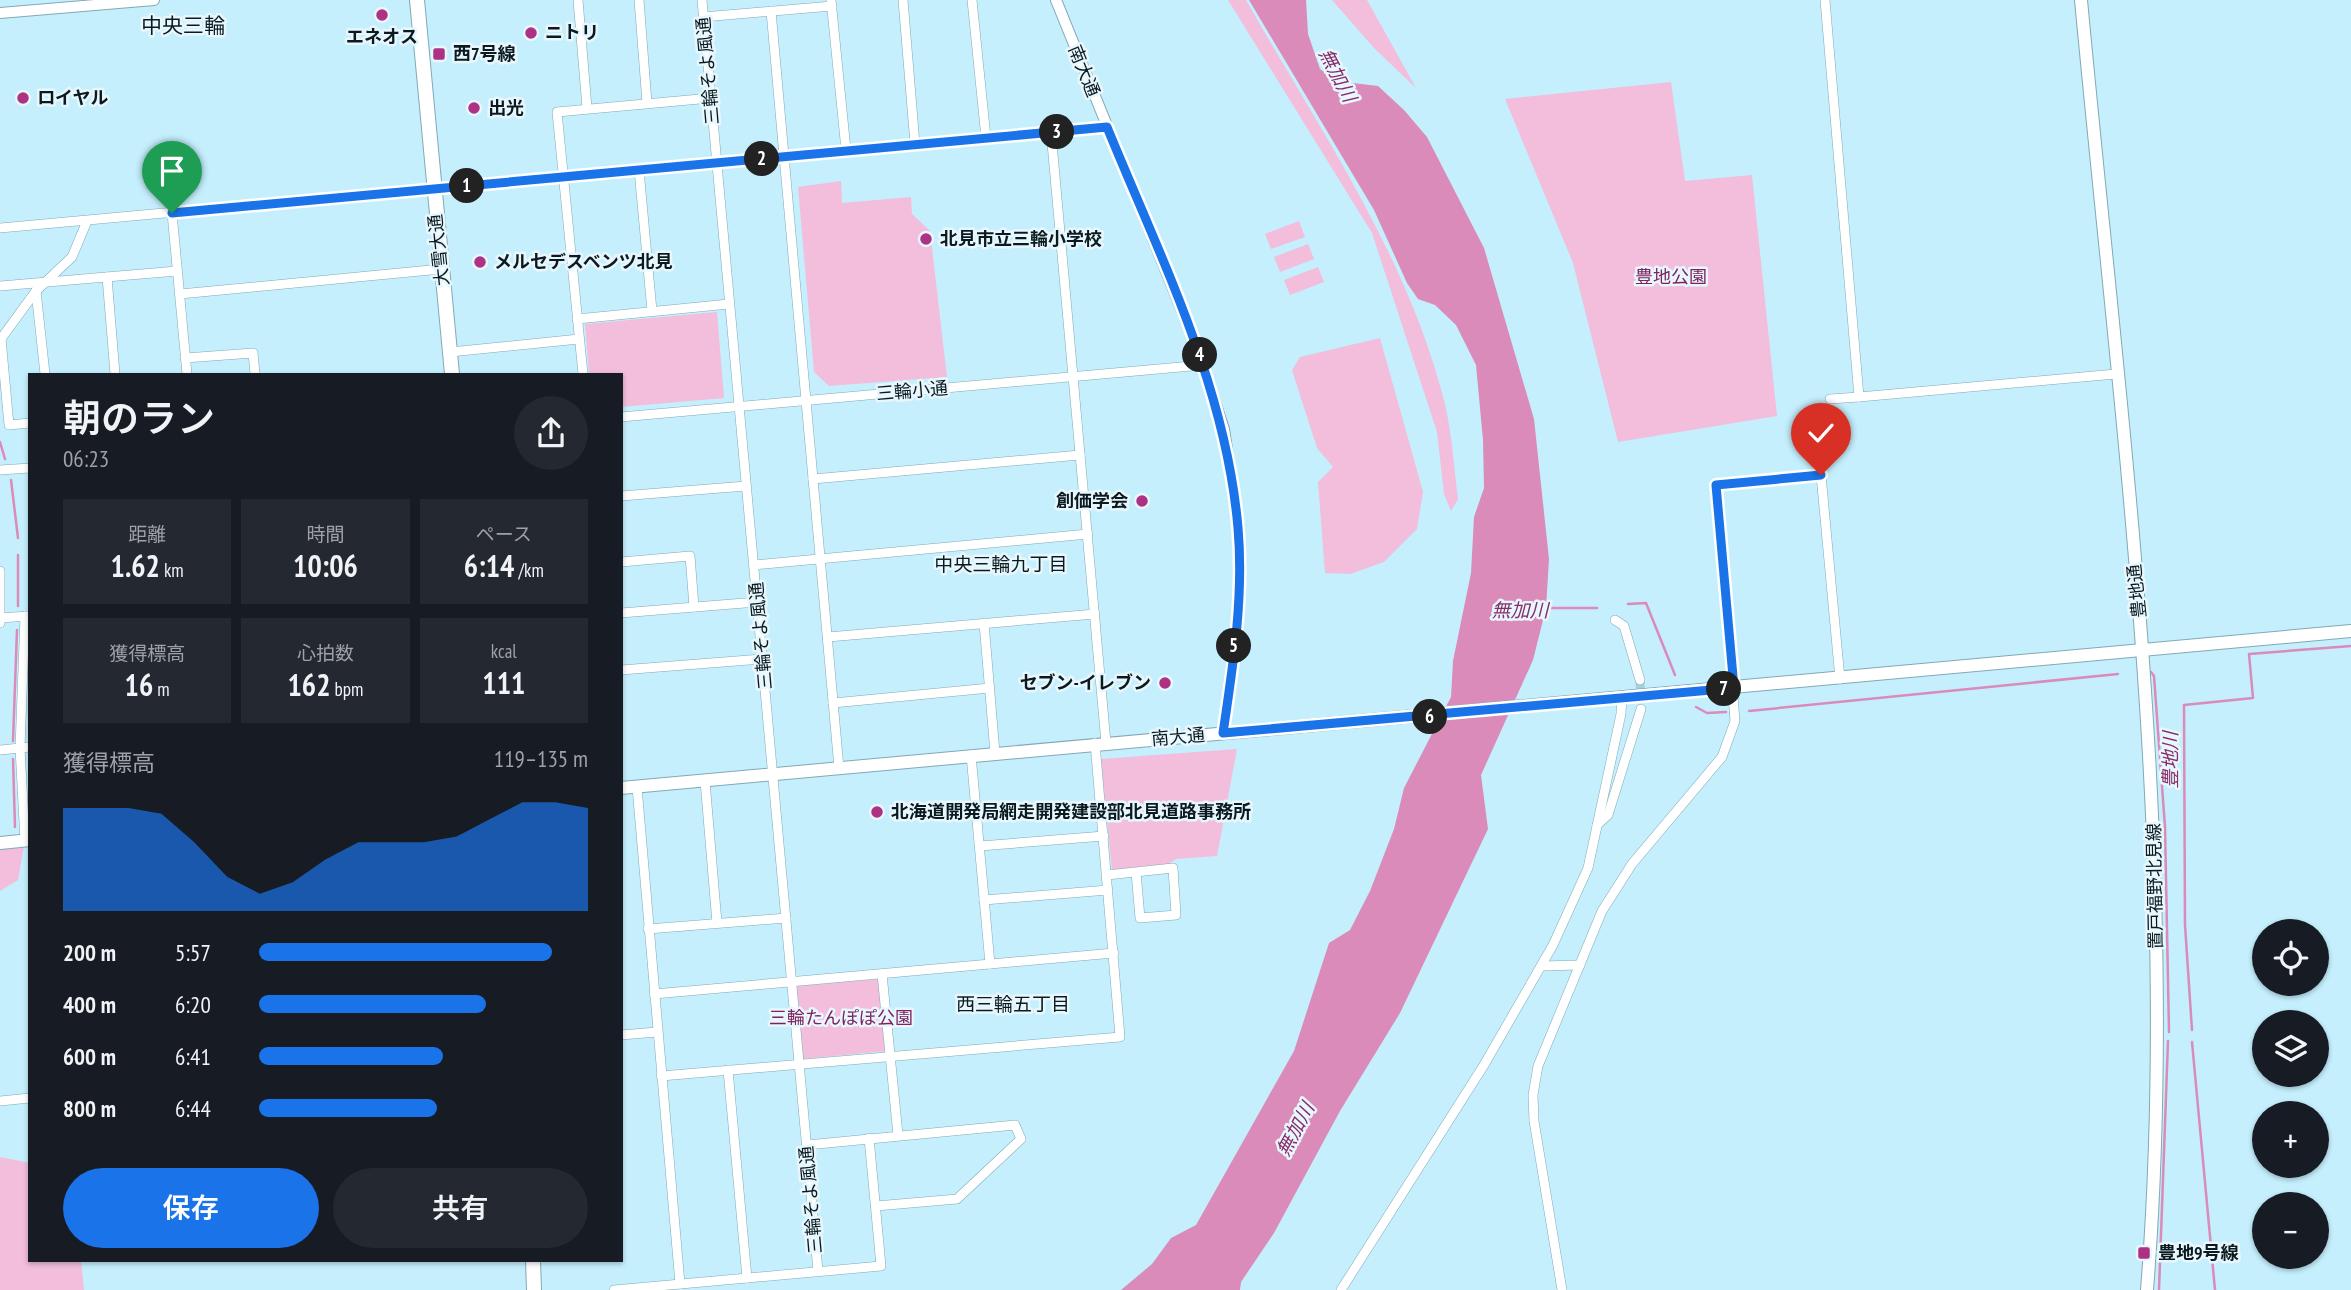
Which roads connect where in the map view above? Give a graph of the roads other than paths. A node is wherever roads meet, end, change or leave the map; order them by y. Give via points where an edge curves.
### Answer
1 (154, 0) edge
2 (417, 0) edge
3 (578, 0) edge
4 (639, 0) edge
5 (702, 0) edge
6 (902, 0) edge
7 (972, 0) edge
8 (1056, 0) edge
9 (1825, 0) edge
10 (2081, 0) edge
11 (140, 1) edge
12 (108, 2) edge
13 (832, 3) edge
14 (52, 4) edge
15 (771, 11) junction
16 (0, 13) edge
17 (703, 17) junction
18 (711, 98) junction
19 (647, 103) junction
20 (587, 108) junction
21 (1107, 127) junction
22 (1051, 132) junction
23 (986, 138) junction
24 (915, 144) junction
25 (846, 150) junction
26 (785, 157) junction
27 (717, 162) junction
28 (639, 170) junction
29 (564, 177) junction
30 (434, 189) junction
31 (172, 213) junction
32 (87, 221) junction
33 (0, 228) edge
34 (441, 269) junction
35 (177, 271) junction
36 (107, 278) junction
37 (44, 283) junction
38 (0, 286) edge
39 (36, 291) junction
40 (180, 294) junction
41 (729, 304) junction
42 (652, 311) junction
43 (577, 318) junction
44 (1, 339) edge
45 (579, 339) junction
46 (450, 352) junction
47 (185, 358) junction
48 (1203, 365) junction
49 (45, 373) edge
50 (115, 373) edge
51 (187, 373) edge
52 (255, 373) edge
53 (452, 373) edge
54 (583, 373) edge
55 (2116, 374) junction
56 (1073, 376) junction
57 (1860, 397) junction
58 (1830, 399) dead end
59 (806, 401) junction
60 (739, 407) junction
61 (623, 416) edge
62 (28, 423) edge
63 (1080, 455) junction
64 (28, 468) edge
65 (0, 470) edge
66 (813, 480) junction
67 (746, 486) junction
68 (623, 496) edge
69 (1088, 534) junction
70 (821, 558) junction
71 (623, 562) edge
72 (754, 565) junction
73 (0, 571) edge
74 (757, 602) junction
75 (694, 607) junction
76 (623, 612) edge
77 (1095, 614) junction
78 (27, 616) edge
79 (0, 620) edge
80 (1615, 620) dead end
81 (984, 623) junction
82 (2351, 631) edge
83 (828, 637) junction
84 (2142, 650) junction
85 (762, 659) junction
86 (623, 670) edge
87 (1840, 679) junction
88 (1640, 680) tunnel mouth
89 (990, 688) junction
90 (1734, 688) junction
91 (1616, 699) junction
92 (833, 704) junction
93 (1640, 709) tunnel mouth
94 (1223, 733) junction
95 (1101, 743) junction
96 (25, 748) edge
97 (0, 750) edge
98 (995, 753) junction
99 (971, 755) junction
100 (839, 768) junction
101 (774, 774) junction
102 (705, 781) junction
103 (25, 783) edge
104 (637, 787) junction
105 (623, 788) edge
106 (1597, 825) junction
107 (1104, 836) junction
108 (27, 840) edge
109 (0, 843) edge
110 (980, 846) junction
111 (1136, 872) junction
112 (1107, 875) junction
113 (1108, 890) junction
114 (984, 900) junction
115 (786, 918) junction
116 (717, 923) junction
117 (648, 929) junction
118 (1114, 953) junction
119 (990, 964) junction
120 (1580, 965) junction
121 (1541, 966) junction
122 (882, 974) junction
123 (792, 982) junction
124 (654, 994) junction
125 (657, 1031) junction
126 (623, 1035) edge
127 (890, 1055) junction
128 (799, 1063) junction
129 (728, 1070) junction
130 (661, 1076) junction
131 (28, 1098) edge
132 (0, 1101) edge
133 (898, 1135) junction
134 (869, 1138) junction
135 (807, 1145) junction
136 (876, 1206) junction
137 (533, 1262) edge
138 (818, 1271) junction
139 (747, 1278) junction
140 (680, 1284) junction
141 (715, 1285) edge
142 (534, 1290) edge
143 (614, 1290) edge
144 (1341, 1290) edge
145 (1562, 1290) edge
146 (2147, 1290) edge

1 - 11 street
2 - 30 highway, 大雪大通
3 - 20 street
4 - 19 street
5 - 17 street, 三輪そよ風通
6 - 24 street
7 - 23 street
8 - 21 street, 南大通
9 - 57 street
10 - 55 main road, 豊地通
11 - 12 street
12 - 14 street
13 - 15 street
13 - 25 street
14 - 16 street
15 - 17 street
15 - 26 street
17 - 18 street, 三輪そよ風通
18 - 19 street
18 - 27 street, 三輪そよ風通
19 - 20 street
20 - 29 street via 558,112
21 - 22 street
21 - 48 street, 南大通
22 - 23 street
22 - 56 street
23 - 24 street
24 - 25 street
25 - 26 street
26 - 27 street
26 - 59 street
27 - 28 street
27 - 41 street, 三輪そよ風通
28 - 29 street
28 - 42 street
29 - 30 street
29 - 43 street
30 - 31 street
30 - 34 highway, 大雪大通
31 - 32 street
31 - 35 street
32 - 33 street
32 - 37 street via 72,257
34 - 40 street
34 - 46 highway, 大雪大通
35 - 36 street
35 - 40 street
36 - 37 street
36 - 50 street
37 - 38 street
37 - 39 street
39 - 44 street
39 - 49 street
40 - 47 street
41 - 42 street
41 - 60 street, 三輪そよ風通
42 - 43 street
43 - 45 street
44 - 62 street via 9,425
45 - 46 street
45 - 54 street
46 - 53 highway, 大雪大通
47 - 51 street
47 - 52 street via 253,352
48 - 56 street, 三輪小通
48 - 94 street, 南大通 via 1224,429 1239,530 1239,608
55 - 57 street
55 - 84 main road, 豊地通
56 - 59 street, 三輪小通
56 - 63 street
57 - 58 street
59 - 60 street, 三輪小通
59 - 66 street
60 - 61 street, 三輪小通
60 - 67 street, 三輪そよ風通
63 - 66 street
63 - 69 street
64 - 65 street
66 - 70 street
67 - 68 street
67 - 72 street, 三輪そよ風通
69 - 70 street
69 - 77 street
70 - 72 street
70 - 83 street
71 - 75 street via 690,556
72 - 74 street, 三輪そよ風通
73 - 79 street
74 - 75 street
74 - 85 street, 三輪そよ風通
75 - 76 street
77 - 81 street
77 - 95 street
78 - 79 street
78 - 96 street
80 - 88 street via 1624,626
81 - 83 street
81 - 89 street
82 - 84 main road
83 - 92 street
84 - 87 main road
84 - 146 main road, 置戸福野北見線 via 2157,917
85 - 86 street
85 - 101 street, 三輪そよ風通
87 - 90 main road
87 - 90 street via 1821,475 1716,485
89 - 92 street
89 - 98 street
90 - 91 main road
90 - 120 street via 1735,721 1723,757 1632,864 1602,911
91 - 94 main road
91 - 106 street via 1621,714
92 - 100 street
93 - 106 street via 1608,815
94 - 95 main road, 南大通
95 - 98 main road, 南大通
95 - 107 street
96 - 97 street
96 - 103 street
98 - 99 main road, 南大通
99 - 100 main road, 南大通
99 - 110 street
100 - 101 main road, 南大通
101 - 102 main road, 南大通
101 - 115 street, 三輪そよ風通
102 - 104 main road, 南大通
102 - 116 street
103 - 108 street
104 - 105 main road, 南大通
104 - 117 street
106 - 121 street via 1588,869
107 - 110 street
107 - 112 street
108 - 109 main road
110 - 114 street
111 - 111 street via 1172,869 1176,915 1140,918
111 - 112 street
112 - 113 street
113 - 114 street
113 - 118 street
114 - 119 street
115 - 116 street
115 - 123 street, 三輪そよ風通
116 - 117 street
117 - 124 street
118 - 119 street
118 - 127 street via 1120,1037
119 - 122 street
120 - 121 street
120 - 145 street via 1538,1066 1534,1095 1534,1121
121 - 144 street
122 - 123 street
122 - 127 street
123 - 124 street
123 - 128 street, 三輪そよ風通
124 - 125 street
125 - 126 street
125 - 130 street
127 - 128 street
127 - 133 street
128 - 129 street
128 - 135 street, 三輪そよ風通
129 - 130 street
129 - 139 street
130 - 140 street
131 - 132 street
133 - 134 street
133 - 136 street via 1015,1125 1021,1139 957,1199
134 - 135 street
134 - 136 street
135 - 138 street, 三輪そよ風通
136 - 138 street via 881,1266
137 - 142 highway
138 - 139 street
139 - 141 street
140 - 141 street
140 - 143 street

